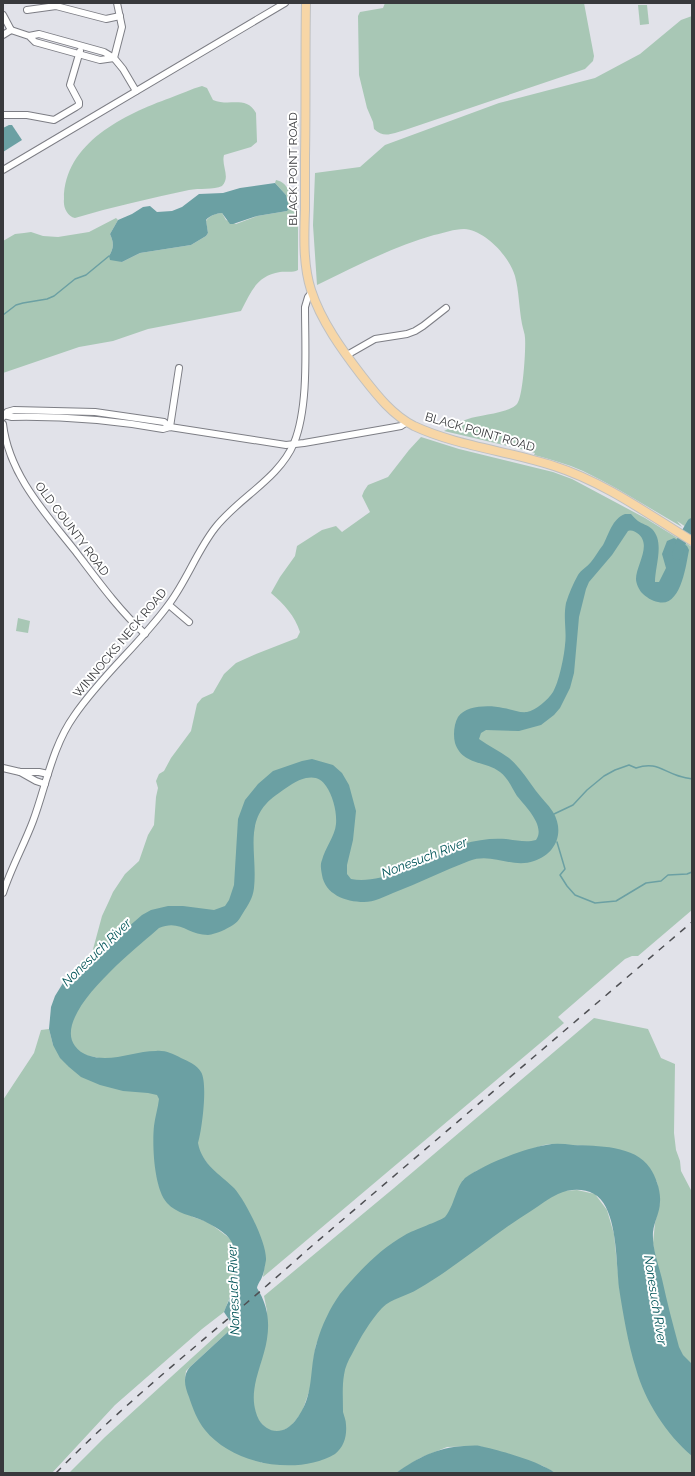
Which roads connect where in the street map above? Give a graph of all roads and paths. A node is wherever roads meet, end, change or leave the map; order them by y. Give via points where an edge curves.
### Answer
1 (117, 3) edge
2 (285, 3) edge
3 (306, 3) edge
4 (27, 10) dead end
5 (3, 16) edge
6 (120, 16) junction
7 (11, 30) junction
8 (3, 35) edge
9 (29, 36) junction
10 (81, 46) junction
11 (79, 54) junction
12 (114, 58) junction
13 (136, 91) junction
14 (3, 115) edge
15 (3, 170) edge
16 (312, 292) junction
17 (446, 308) dead end
18 (347, 355) junction
19 (179, 368) dead end
20 (4, 416) edge
21 (407, 422) junction
22 (3, 424) edge
23 (170, 427) junction
24 (293, 444) junction
25 (692, 541) edge
26 (169, 605) junction
27 (189, 622) dead end
28 (145, 634) junction
29 (3, 768) edge
30 (20, 772) junction
31 (48, 774) junction
32 (45, 784) junction
33 (3, 893) edge

1 - 6 street
2 - 13 street
3 - 16 main road, BLACK POINT ROAD via 304,230 306,272
4 - 6 street via 56,6 106,18
5 - 7 street
6 - 12 street via 122,27
7 - 8 street
7 - 9 street
9 - 10 street via 39,34
9 - 11 street via 35,42
10 - 11 street
10 - 12 street via 104,52
11 - 12 street via 102,61
11 - 14 street via 70,85 79,105 52,120 26,115
12 - 13 street
13 - 15 street
16 - 18 main road, BLACK POINT ROAD via 327,324
16 - 24 street, WINNOCKS NECK ROAD via 305,307 302,407 299,428
17 - 18 street via 415,331 379,337
18 - 21 main road, BLACK POINT ROAD via 383,401
19 - 23 street
20 - 23 street via 85,418 163,429
21 - 24 street via 401,426
21 - 25 main road, BLACK POINT ROAD via 436,434 577,474 603,486
22 - 28 street, OLD COUNTY ROAD via 17,470 32,495 112,599
23 - 24 street
24 - 26 street, WINNOCKS NECK ROAD via 269,477 229,512 215,528
26 - 27 street
26 - 28 street, WINNOCKS NECK ROAD
28 - 31 street, WINNOCKS NECK ROAD via 75,714 62,738
29 - 30 street
30 - 31 street
30 - 32 street
31 - 32 street, WINNOCKS NECK ROAD
32 - 33 street, WINNOCKS NECK ROAD via 30,830

